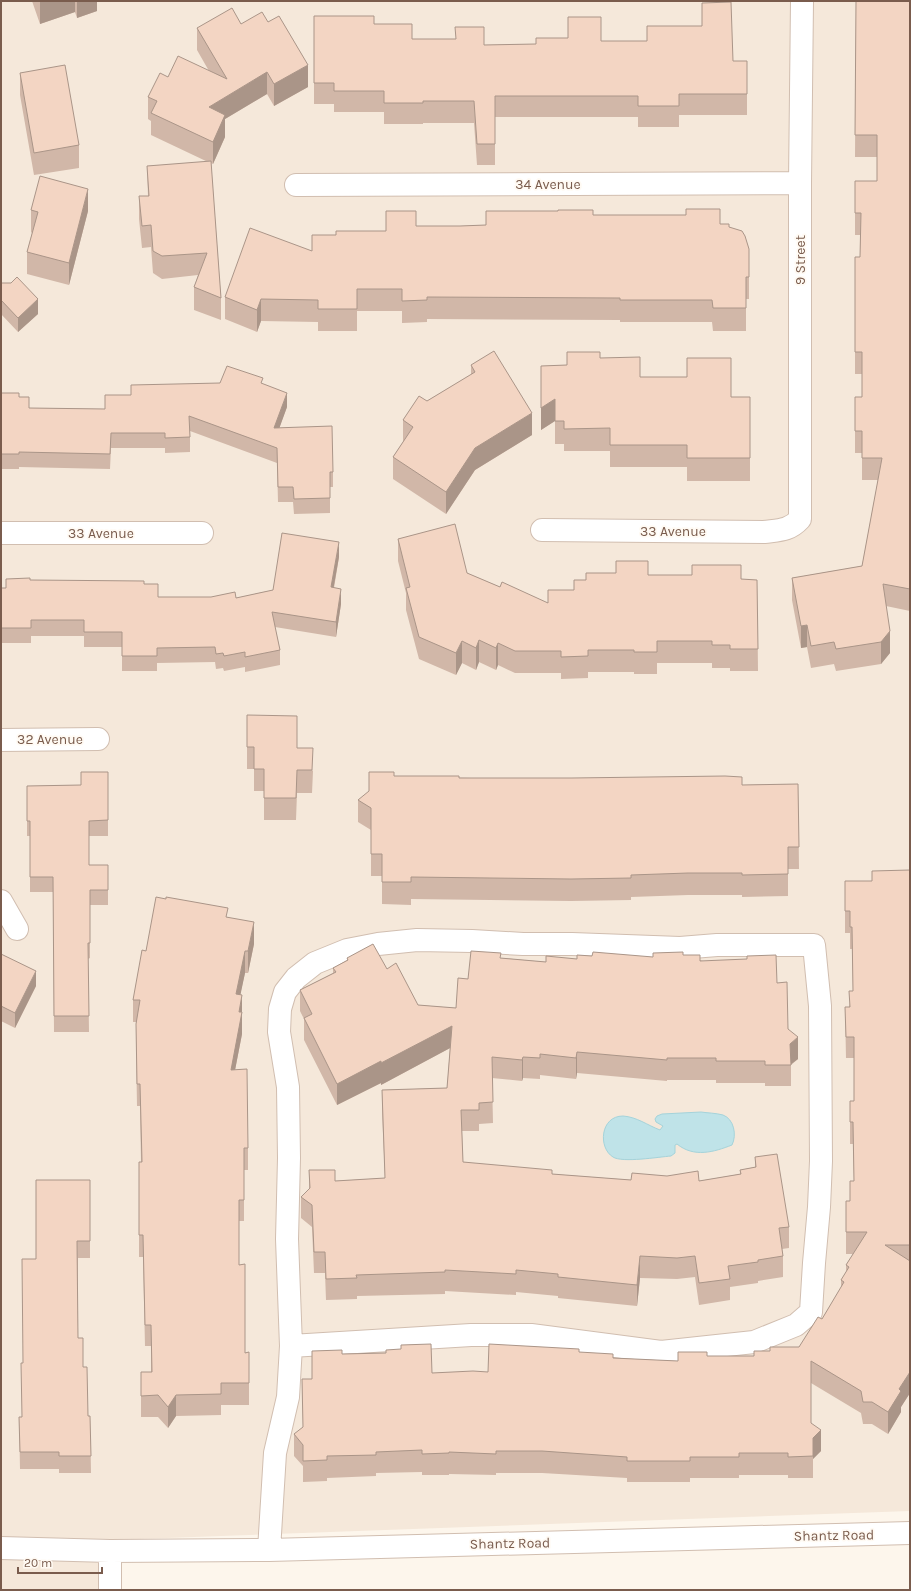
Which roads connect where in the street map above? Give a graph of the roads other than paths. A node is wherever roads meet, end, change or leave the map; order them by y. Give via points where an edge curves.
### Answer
1 (802, 1) edge
2 (800, 184) junction
3 (296, 185) dead end
4 (800, 519) joint
5 (542, 530) dead end
6 (1, 533) edge
7 (202, 534) dead end
8 (98, 739) dead end
9 (1, 740) edge
10 (1, 901) edge
11 (17, 929) dead end
12 (291, 1346) junction
13 (910, 1533) edge
14 (1, 1548) edge
15 (269, 1550) junction
16 (110, 1551) junction
17 (110, 1590) edge

1 - 2 street, 9 Street
2 - 3 street, 34 Avenue
2 - 4 street, 9 Street
4 - 5 street, 33 Avenue via 793,526 764,532
6 - 7 street, 33 Avenue
8 - 9 street, 32 Avenue
10 - 11 street
12 - 12 street via 287,1239 288,1087 279,1032 284,992 296,978 316,963 347,950 417,940 680,948 717,945 814,945 820,1006 820,1207 811,1312 796,1325 754,1342 661,1352 531,1335 471,1335
12 - 15 street via 288,1397 275,1453
13 - 15 street, Shantz Road
14 - 16 street, Shantz Road
15 - 16 street, Shantz Road
16 - 17 street

